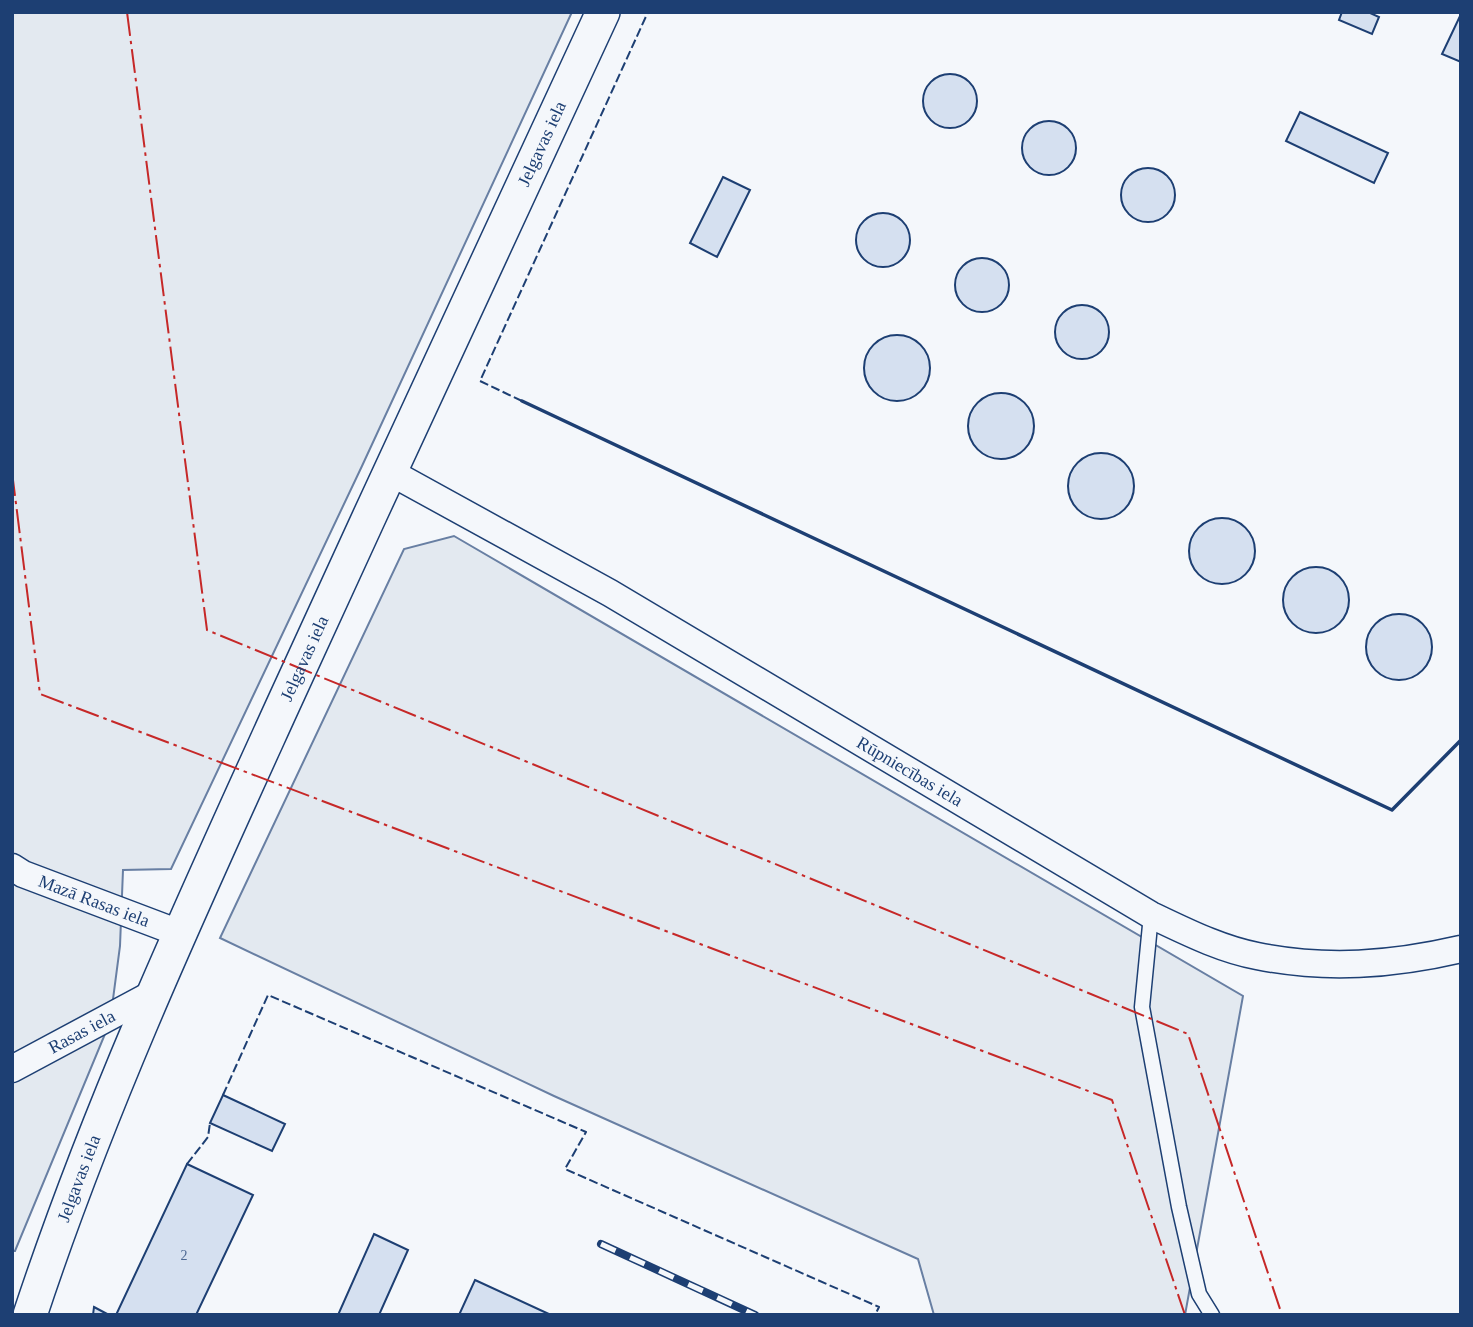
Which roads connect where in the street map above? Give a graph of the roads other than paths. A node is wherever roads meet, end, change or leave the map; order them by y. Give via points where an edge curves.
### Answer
1 (603, 12) edge
2 (390, 472) junction
3 (12, 867) edge
4 (1151, 915) junction
5 (179, 933) junction
6 (1461, 949) edge
7 (152, 994) junction
8 (12, 1069) edge
9 (30, 1315) edge
10 (1212, 1315) edge

1 - 2 street, Jelgavas iela
2 - 4 street, Rūpniecības iela via 610,593
2 - 5 street, Jelgavas iela
3 - 5 street, Mazā Rasas iela
4 - 6 street, Rūpniecības iela via 1255,956 1311,964 1387,963
4 - 10 lane via 1142,1007 1179,1207 1199,1294
5 - 7 street, Jelgavas iela
7 - 8 street, Rasas iela
7 - 9 street, Jelgavas iela

